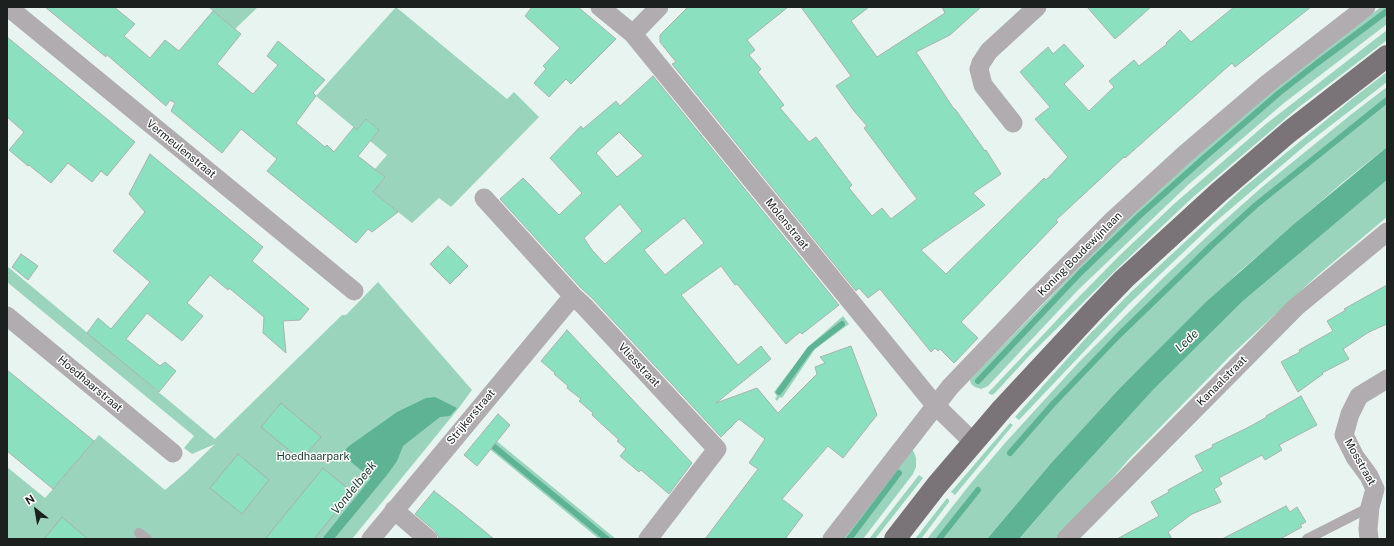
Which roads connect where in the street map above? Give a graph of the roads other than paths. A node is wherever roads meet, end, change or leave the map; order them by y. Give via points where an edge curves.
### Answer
1 (8, 7) edge
2 (600, 7) edge
3 (659, 7) edge
4 (1037, 7) edge
5 (1366, 7) edge
6 (633, 34) junction
7 (1387, 56) edge
8 (1013, 124) dead end
9 (484, 198) dead end
10 (1387, 232) edge
11 (354, 291) dead end
12 (572, 296) junction
13 (7, 316) edge
14 (1387, 379) edge
15 (935, 406) junction
16 (973, 442) junction
17 (173, 453) dead end
18 (1377, 493) edge
19 (394, 510) junction
20 (371, 539) edge
21 (428, 539) edge
22 (648, 539) edge
23 (832, 539) edge
24 (895, 539) edge
25 (1066, 539) edge
26 (1307, 539) edge
27 (1369, 539) edge

1 - 11 street, Vermeulenstraat
2 - 6 street, Molenstraat
3 - 6 street
4 - 8 street via 989,51 979,70 983,85
5 - 15 street, Koning Boudewijnlaan via 1267,84 1129,205 1034,299 960,376
6 - 15 street, Molenstraat
7 - 16 main road via 1289,132 1171,236 1095,309
9 - 12 street, Vliesstraat
10 - 25 street, Kanaalstraat via 1296,306
12 - 19 street, Strijkerstraat
12 - 22 street, Vliesstraat via 717,449
13 - 17 street, Hoedhaarstraat
14 - 18 street, Mosstraat via 1359,396 1344,435
15 - 16 street, Molenstraat
15 - 23 street, Koning Boudewijnlaan
16 - 24 main road
18 - 26 lane
18 - 27 street via 1368,529
19 - 20 street, Strijkerstraat
19 - 21 street

